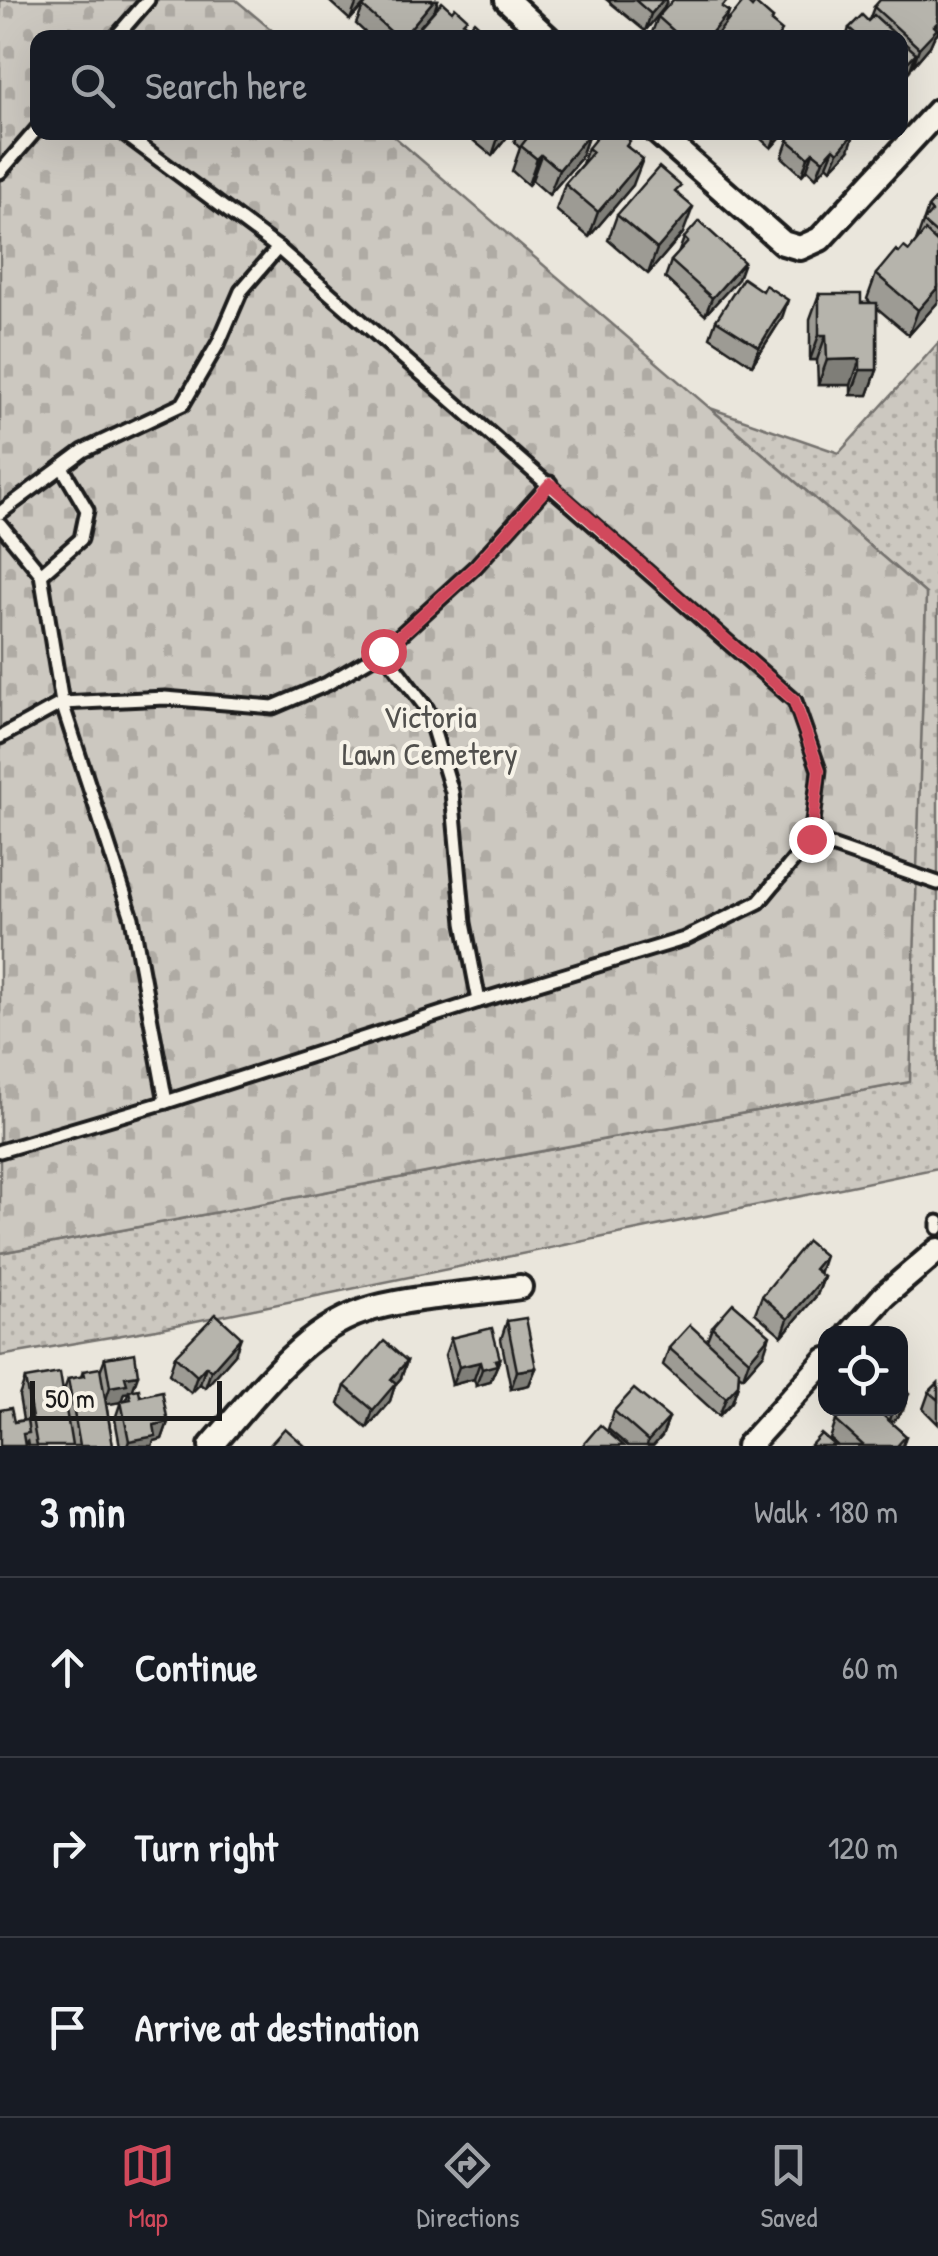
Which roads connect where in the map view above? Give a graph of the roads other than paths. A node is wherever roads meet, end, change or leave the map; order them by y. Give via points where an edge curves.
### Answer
1 (148, 0) edge
2 (506, 0) edge
3 (122, 30) edge
4 (539, 30) edge
5 (938, 111) edge
6 (30, 137) edge
7 (133, 140) edge
8 (666, 140) edge
9 (0, 172) edge
10 (278, 248) junction
11 (62, 467) junction
12 (550, 484) junction
13 (0, 513) edge
14 (0, 524) edge
15 (42, 574) junction
16 (383, 651) junction
17 (62, 702) junction
18 (0, 738) edge
19 (811, 839) junction
20 (938, 883) edge
21 (480, 1001) junction
22 (166, 1102) junction
23 (0, 1151) edge
24 (938, 1250) edge
25 (520, 1288) dead end
26 (857, 1326) edge
27 (818, 1369) edge
28 (210, 1446) edge
29 (748, 1446) edge

1 - 3 lane
2 - 4 street
5 - 8 street via 820,238 800,248 783,243
6 - 9 lane
7 - 10 lane
10 - 11 lane via 241,291 183,404
10 - 12 lane
11 - 13 lane
11 - 15 lane via 87,510 81,539
12 - 16 lane via 476,566
12 - 19 lane via 794,700 819,770
14 - 15 lane
15 - 17 lane
16 - 17 lane via 273,708 166,698
16 - 21 lane via 426,709 452,792 464,924
17 - 18 lane
17 - 22 lane via 132,918
19 - 20 lane
19 - 21 lane via 758,902 684,940
21 - 22 lane
22 - 23 lane
24 - 26 street
25 - 28 street via 372,1308 330,1327 294,1354
27 - 29 street

